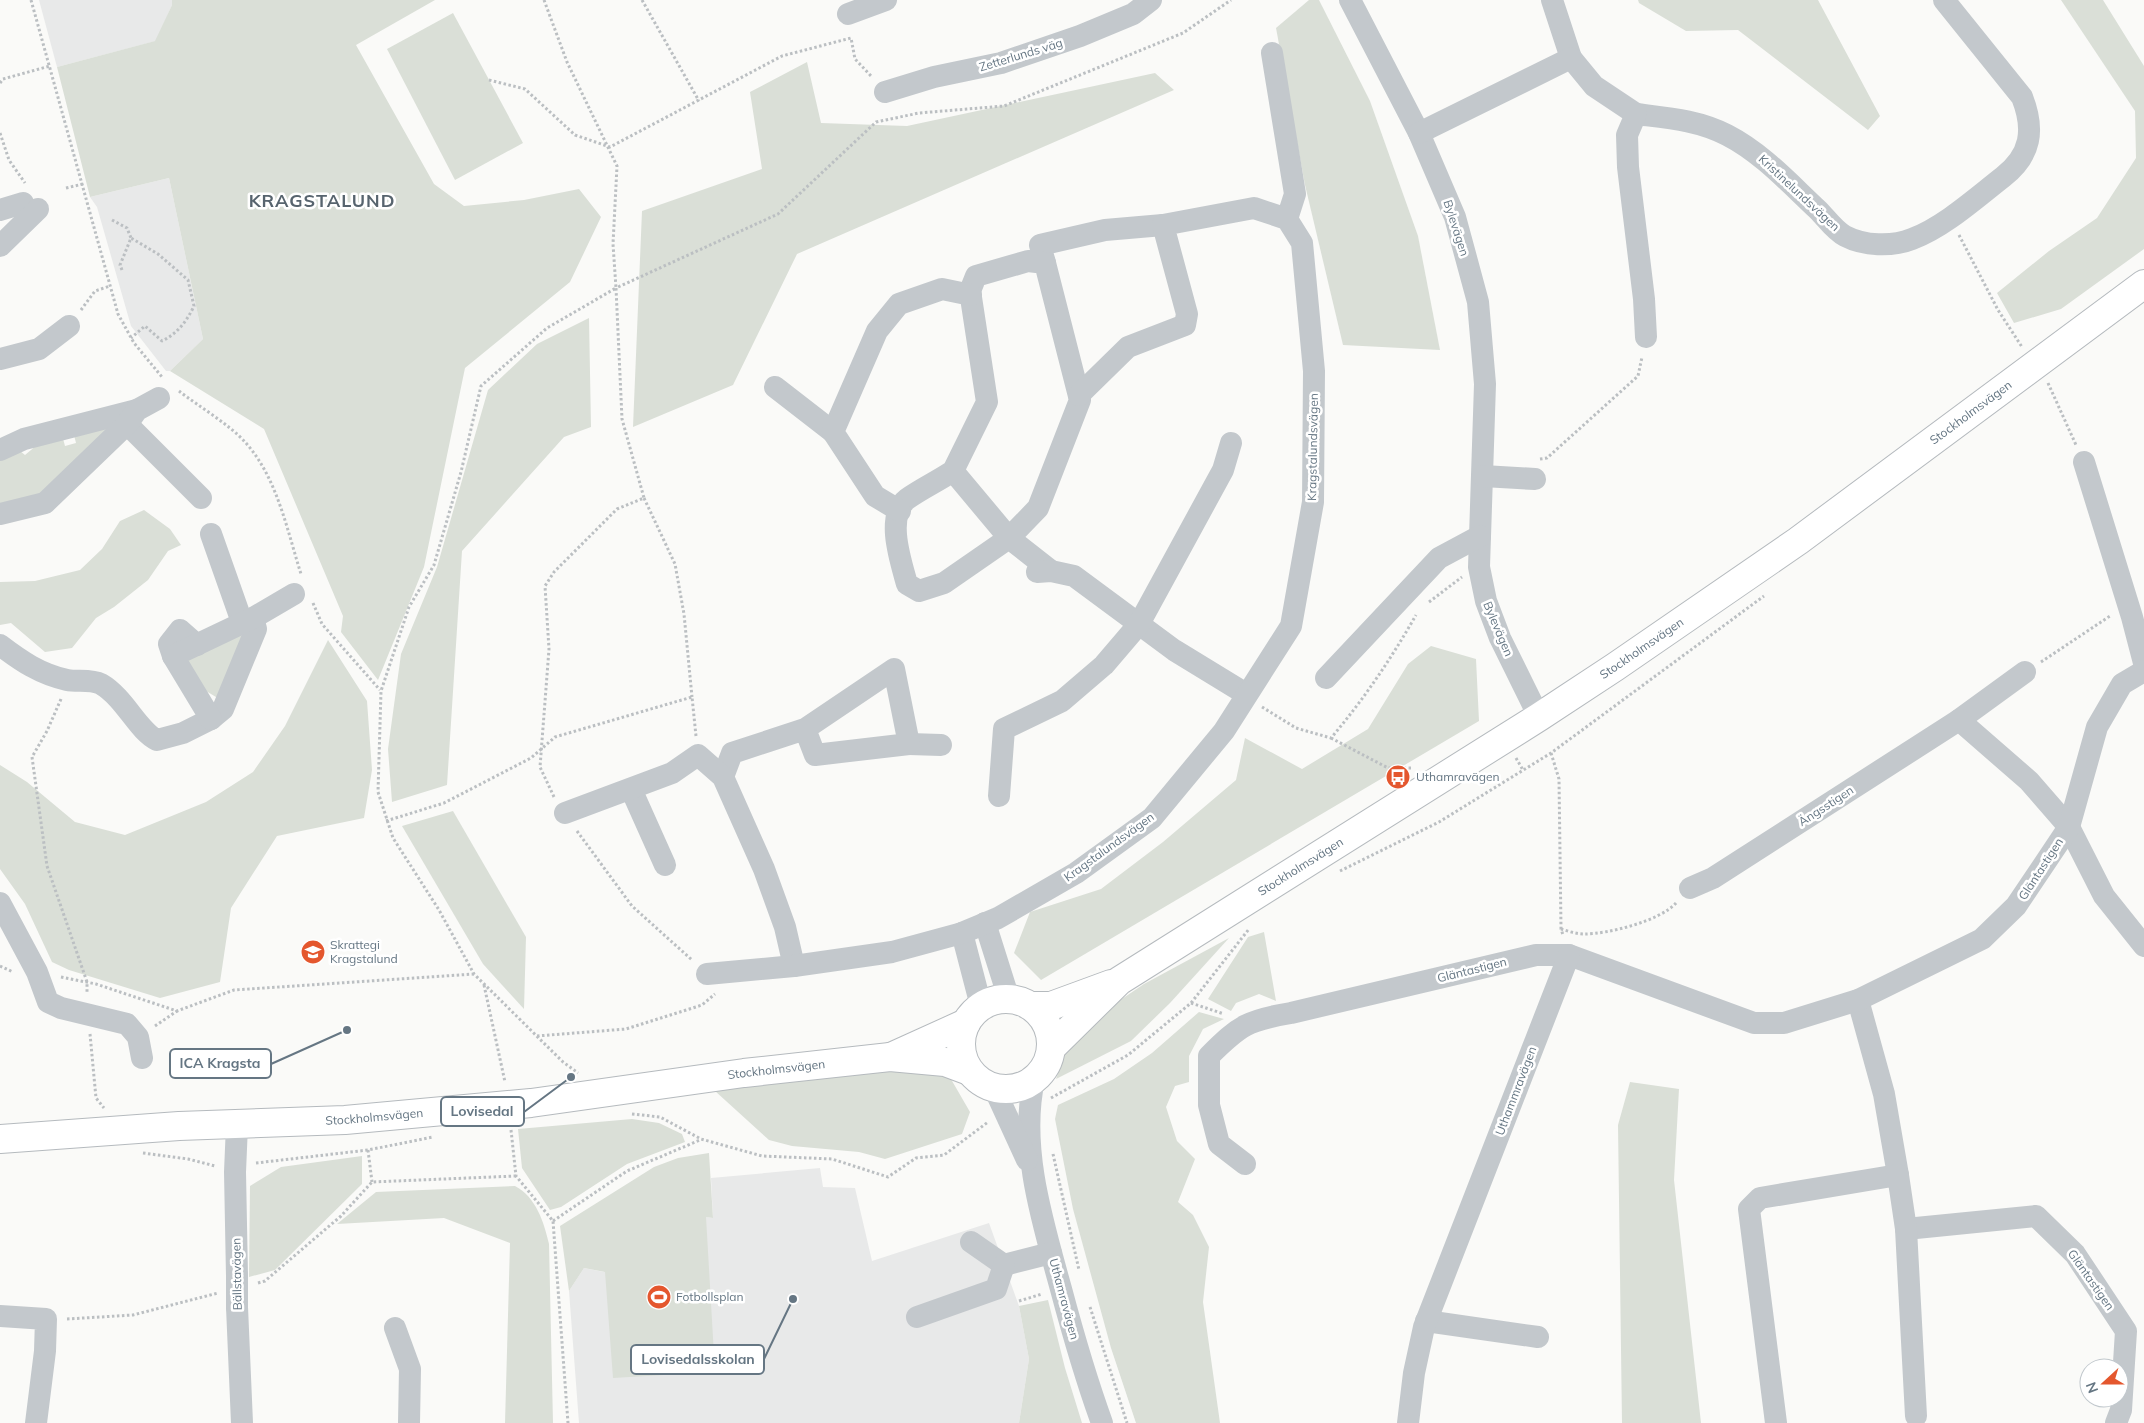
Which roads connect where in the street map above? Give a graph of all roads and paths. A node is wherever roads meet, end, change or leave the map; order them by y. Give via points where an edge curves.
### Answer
1 (31, 0) edge
2 (544, 0) edge
3 (642, 0) edge
4 (886, 0) edge
5 (1151, 0) edge
6 (1231, 0) edge
7 (1350, 0) edge
8 (1552, 0) edge
9 (1944, 0) edge
10 (848, 14) dead end
11 (1272, 54) dead end
12 (1571, 58) junction
13 (50, 66) junction
14 (489, 80) dead end
15 (0, 82) edge
16 (885, 92) joint
17 (699, 101) junction
18 (1636, 114) junction
19 (0, 133) edge
20 (1419, 133) junction
21 (610, 147) junction
22 (83, 184) junction
23 (66, 188) dead end
24 (29, 199) junction
25 (0, 210) edge
26 (1950, 218) junction
27 (1287, 219) junction
28 (112, 220) dead end
29 (1163, 225) junction
30 (131, 238) junction
31 (0, 246) edge
32 (1045, 262) junction
33 (122, 270) dead end
34 (2144, 284) edge
35 (110, 286) junction
36 (616, 288) junction
37 (971, 295) junction
38 (69, 326) joint
39 (1646, 337) joint
40 (131, 338) junction
41 (0, 359) edge
42 (2045, 380) junction
43 (775, 387) dead end
44 (168, 389) junction
45 (1079, 395) junction
46 (132, 417) junction
47 (833, 432) junction
48 (1231, 443) dead end
49 (0, 450) edge
50 (2084, 462) joint
51 (1534, 469) joint
52 (953, 471) junction
53 (1483, 476) junction
54 (201, 498) dead end
55 (644, 498) junction
56 (900, 511) junction
57 (0, 514) edge
58 (211, 534) dead end
59 (1480, 536) junction
60 (1009, 538) junction
61 (1479, 567) junction
62 (303, 592) junction
63 (1768, 592) dead end
64 (1427, 603) dead end
65 (2128, 604) junction
66 (1419, 609) dead end
67 (247, 620) junction
68 (1139, 624) junction
69 (0, 645) edge
70 (2144, 663) edge
71 (2144, 671) edge
72 (2025, 672) joint
73 (1326, 678) dead end
74 (67, 680) junction
75 (381, 691) junction
76 (1246, 694) junction
77 (692, 698) junction
78 (1539, 717) junction
79 (211, 719) junction
80 (1959, 720) junction
81 (805, 729) junction
82 (1331, 738) junction
83 (909, 744) junction
84 (941, 745) dead end
85 (542, 747) junction
86 (1551, 753) junction
87 (698, 755) junction
88 (1411, 768) dead end
89 (723, 777) junction
90 (631, 789) junction
91 (999, 796) dead end
92 (565, 813) junction
93 (386, 821) junction
94 (2069, 827) junction
95 (665, 865) dead end
96 (1332, 876) dead end
97 (1690, 888) joint
98 (0, 903) edge
99 (1257, 922) dead end
100 (985, 923) junction
101 (1561, 929) junction
102 (962, 933) junction
103 (2143, 944) edge
104 (1569, 955) junction
105 (794, 966) junction
106 (37, 972) junction
107 (474, 974) junction
108 (708, 974) joint
109 (1119, 981) junction
110 (86, 982) junction
111 (483, 985) junction
112 (1858, 1000) junction
113 (1020, 1003) junction
114 (702, 1005) dead end
115 (178, 1011) junction
116 (88, 1015) junction
117 (973, 1015) junction
118 (536, 1036) junction
119 (140, 1048) joint
120 (1051, 1048) junction
121 (890, 1057) junction
122 (969, 1071) junction
123 (583, 1075) dead end
124 (1034, 1080) junction
125 (505, 1085) dead end
126 (994, 1088) junction
127 (1029, 1108) junction
128 (107, 1112) dead end
129 (628, 1113) dead end
130 (1007, 1116) junction
131 (237, 1124) junction
132 (0, 1125) edge
133 (179, 1126) junction
134 (511, 1130) dead end
135 (441, 1135) dead end
136 (35, 1137) junction
137 (0, 1139) edge
138 (701, 1139) junction
139 (368, 1150) junction
140 (1052, 1150) dead end
141 (137, 1153) dead end
142 (178, 1158) junction
143 (1244, 1164) dead end
144 (235, 1172) junction
145 (1033, 1173) junction
146 (1898, 1175) junction
147 (516, 1176) junction
148 (372, 1182) junction
149 (553, 1221) junction
150 (1906, 1229) junction
151 (971, 1242) dead end
152 (1051, 1254) junction
153 (1004, 1265) junction
154 (1080, 1272) dead end
155 (239, 1289) junction
156 (1087, 1299) dead end
157 (0, 1316) edge
158 (917, 1317) dead end
159 (46, 1319) junction
160 (1426, 1320) junction
161 (395, 1328) dead end
162 (1538, 1337) dead end
163 (1916, 1416) dead end
164 (36, 1423) edge
165 (242, 1423) edge
166 (409, 1423) edge
167 (568, 1423) edge
168 (1102, 1423) edge
169 (1127, 1423) edge
170 (1408, 1423) edge
171 (1776, 1423) edge
172 (2116, 1423) edge

1 - 13 path
2 - 21 path via 567,62
3 - 17 path
4 - 10 street
5 - 16 street, Zetterlunds väg via 1133,14 1080,36 1001,63 934,77
6 - 36 path via 1183,33 1004,106 920,113 876,122 778,214
7 - 20 street, Bylevägen
8 - 12 street, Kristinelundsvägen
9 - 26 street, Kristinelundsvägen via 2022,97 2029,115 2030,130 2026,148 2016,167
11 - 27 street via 1295,194
12 - 18 street, Kristinelundsvägen via 1594,86
12 - 20 street
13 - 15 path
13 - 22 path
14 - 21 path via 525,88 576,135
16 - 17 path via 855,60 851,38 782,56
17 - 21 path
18 - 26 street, Kristinelundsvägen via 1689,120 1727,135 1762,157 1845,236 1876,245 1912,239
18 - 39 street via 1627,135 1628,159
19 - 24 path
20 - 53 street, Bylevägen via 1455,217 1478,302 1485,384
21 - 36 path via 617,166 613,244
22 - 23 path
22 - 35 path
24 - 25 street
24 - 31 street
26 - 42 path via 1998,310
27 - 29 street via 1254,208
27 - 76 street, Kragstalundsvägen via 1302,243 1314,371 1313,502 1291,626
28 - 30 path via 127,228
29 - 32 street via 1104,230 1040,244
29 - 45 street via 1187,314 1185,325 1128,347
30 - 33 path via 120,265
30 - 40 path via 158,254 188,280 194,306 182,326 170,337 162,340 145,326
32 - 37 street via 1028,261 976,276
32 - 45 street
34 - 42 main road, Stockholmsvägen
35 - 38 path via 95,291
35 - 40 path via 118,314
36 - 55 path via 622,419
36 - 75 path via 547,328 481,386 434,565 409,607
37 - 47 street via 942,289 899,304 877,331
37 - 52 street via 987,402
38 - 41 street via 38,349
39 - 51 path via 1638,376
40 - 44 path
42 - 50 path
42 - 78 main road, Stockholmsvägen via 1798,541
43 - 47 street
44 - 46 street
44 - 62 path via 245,441 260,462 275,492
45 - 60 street via 1080,400 1038,508
46 - 49 street via 24,439
46 - 54 street
46 - 57 street via 44,503
47 - 56 street via 875,496
48 - 68 street via 1223,470
50 - 65 street
51 - 53 street
52 - 56 street via 905,500
52 - 60 street
53 - 59 street, Bylevägen
55 - 77 path via 675,564 684,614
55 - 85 path via 617,509 554,572 545,586 548,649
56 - 60 street via 895,521 898,553 907,584 919,591 944,584
58 - 67 street
59 - 61 street, Bylevägen
59 - 73 street via 1439,558
60 - 68 street via 1044,572 1074,576
61 - 64 path via 1457,579
61 - 78 street, Bylevägen via 1486,601 1500,638
62 - 67 street
62 - 75 path via 322,624
63 - 86 path
65 - 70 street
65 - 72 path
66 - 82 path via 1392,658
67 - 79 street via 256,629 223,709
67 - 79 street via 173,656
68 - 76 street via 1174,650
68 - 91 street via 1104,665 1062,701 1004,729
69 - 74 street via 29,667
71 - 94 street, Gläntastigen via 2122,684 2097,727
72 - 80 street, Ängsstigen
74 - 79 street via 99,683 118,697 149,736 157,740
74 - 110 path via 48,731 32,757 47,866
75 - 93 path via 378,792
76 - 82 path via 1296,728
76 - 100 street, Kragstalundsvägen via 1224,731 1152,818 1076,873
77 - 85 path via 555,737
77 - 87 path
78 - 109 main road, Stockholmsvägen
80 - 94 street via 2029,782
80 - 97 street, Ängsstigen via 1714,878
81 - 83 street via 814,755
81 - 83 street via 894,669
81 - 89 street via 732,753
82 - 88 path via 1388,768
83 - 84 street
85 - 92 path via 540,767
85 - 93 path via 532,758 444,802
86 - 96 path via 1439,822
86 - 101 path via 1559,779
87 - 89 street
87 - 90 street via 672,773
89 - 105 street via 764,869 785,927
90 - 92 street
90 - 95 street
92 - 108 path via 632,906
93 - 107 path
94 - 103 street via 2104,896
94 - 112 street, Gläntastigen via 2016,906 1982,939
97 - 101 path via 1672,908 1641,922 1604,933 1582,934
98 - 106 street
99 - 127 path via 1249,928 1192,1004 1128,1055
100 - 102 street, Kragstalundsvägen
100 - 113 street
101 - 104 path
102 - 105 street, Kragstalundsvägen via 892,952
102 - 117 street
104 - 112 street, Gläntastigen via 1754,1023 1784,1024
104 - 143 street, Gläntastigen via 1536,954 1260,1018 1233,1031 1209,1056 1209,1105 1219,1144
104 - 160 street, Uthammravägen
105 - 108 street, Kragstalundsvägen
106 - 110 path
106 - 116 street via 48,1002
107 - 111 path
107 - 115 path via 234,990
109 - 113 main road, Stockholmsvägen via 1051,1006
109 - 120 main road, Stockholmsvägen
110 - 115 path
110 - 116 path
111 - 118 path
111 - 125 path
112 - 146 street via 1884,1094
113 - 117 main road via 994,1000
113 - 120 main road via 1041,1016 1049,1030
114 - 118 path via 626,1029
115 - 119 path
116 - 119 street via 128,1024
116 - 128 path via 96,1098
117 - 121 main road, Stockholmsvägen
117 - 122 main road via 960,1047
118 - 123 path via 563,1062
120 - 124 main road via 1047,1063
121 - 122 main road, Stockholmsvägen via 945,1062
121 - 131 main road, Stockholmsvägen via 531,1103 345,1120
122 - 126 main road via 980,1082
124 - 126 main road via 1020,1087
124 - 127 street, Uthamravägen
126 - 130 street, Uthamravägen
127 - 145 street, Uthamravägen
129 - 138 path via 660,1117
130 - 138 path via 992,1119 944,1155 916,1158 888,1177 832,1159 762,1156
130 - 145 street, Uthamravägen
131 - 133 main road, Stockholmsvägen
131 - 144 street, Bällstavägen
132 - 136 main road, Stockholmsvägen
133 - 136 main road, Stockholmsvägen
133 - 142 path
134 - 147 path
135 - 139 path
136 - 137 main road, Stockholmsvägen
138 - 149 path via 627,1171
139 - 144 path via 248,1164
139 - 148 path
140 - 154 path
141 - 142 path
142 - 144 path
144 - 155 street, Bällstavägen
145 - 152 street, Uthamravägen
146 - 150 street
146 - 171 street via 1760,1198 1749,1209
147 - 148 path
147 - 149 path
148 - 155 path via 341,1216 265,1281
149 - 167 path
150 - 163 street
150 - 172 street, Gläntastigen via 2036,1216 2075,1254 2126,1331 2121,1410
151 - 153 street
152 - 153 street
152 - 168 street, Uthamravägen via 1085,1377
153 - 158 street via 996,1289
155 - 159 path via 133,1315
155 - 165 street, Bällstavägen
156 - 169 path
157 - 159 street
159 - 164 street
160 - 162 street
160 - 170 street, Uthammravägen via 1414,1373
161 - 166 street via 410,1369

